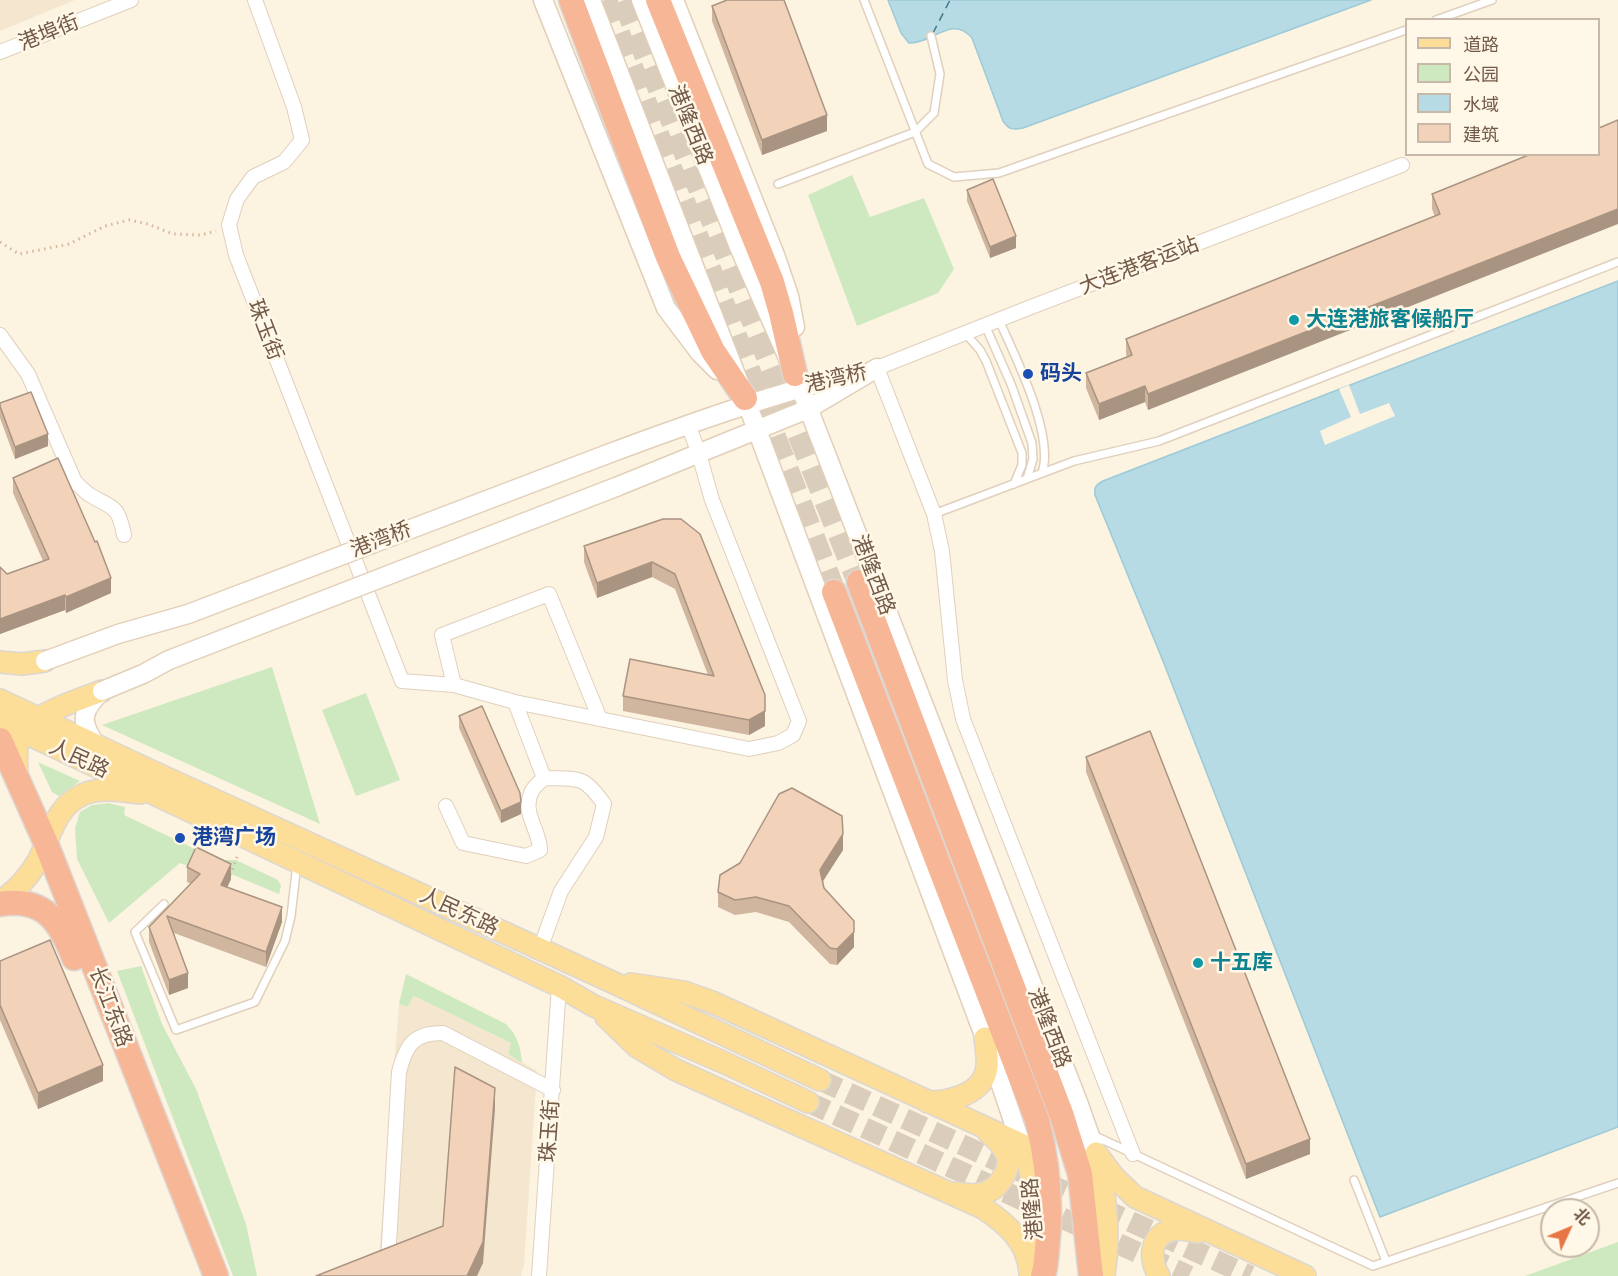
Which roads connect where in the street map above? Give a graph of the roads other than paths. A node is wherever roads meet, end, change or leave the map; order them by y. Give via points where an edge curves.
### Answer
1 (131, 0) edge
2 (255, 0) edge
3 (543, 0) edge
4 (571, 0) edge
5 (591, 0) edge
6 (641, 0) edge
7 (658, 0) edge
8 (674, 0) edge
9 (864, 0) edge
10 (1492, 0) edge
11 (1442, 18) edge
12 (1405, 31) edge
13 (931, 36) dead end
14 (0, 52) edge
15 (915, 132) junction
16 (1401, 165) dead end
17 (778, 184) dead end
18 (1618, 262) edge
19 (999, 320) junction
20 (985, 325) junction
21 (965, 333) junction
22 (0, 335) edge
23 (877, 368) junction
24 (797, 380) junction
25 (746, 402) junction
26 (808, 409) junction
27 (688, 424) junction
28 (756, 429) junction
29 (699, 454) junction
30 (1042, 473) junction
31 (1028, 479) junction
32 (1014, 484) junction
33 (934, 514) junction
34 (124, 535) dead end
35 (859, 582) tunnel mouth
36 (834, 592) tunnel mouth
37 (0, 662) edge
38 (45, 662) joint
39 (454, 685) junction
40 (102, 690) junction
41 (0, 700) edge
42 (515, 702) junction
43 (600, 719) junction
44 (0, 721) edge
45 (31, 726) junction
46 (0, 740) edge
47 (97, 746) junction
48 (17, 777) junction
49 (544, 777) junction
50 (158, 796) junction
51 (446, 806) dead end
52 (45, 841) junction
53 (297, 861) junction
54 (0, 902) edge
55 (164, 904) dead end
56 (544, 938) dead end
57 (612, 982) junction
58 (559, 986) junction
59 (594, 1006) junction
60 (985, 1038) junction
61 (820, 1080) tunnel mouth
62 (552, 1090) junction
63 (808, 1102) tunnel mouth
64 (928, 1102) junction
65 (983, 1128) junction
66 (1021, 1144) junction
67 (1086, 1144) junction
68 (1132, 1154) junction
69 (1354, 1180) dead end
70 (1618, 1183) edge
71 (940, 1190) junction
72 (1214, 1234) junction
73 (1386, 1261) junction
74 (367, 1268) edge
75 (199, 1276) edge
76 (216, 1276) edge
77 (539, 1276) edge
78 (1030, 1276) edge
79 (1035, 1276) edge
80 (1043, 1276) edge
81 (1091, 1276) edge
82 (1104, 1276) edge
83 (1159, 1276) edge
84 (1305, 1276) edge

1 - 14 street, 港埠街
2 - 39 street, 珠玉街 via 302,140 284,162 253,177 237,199 229,225 236,255 402,681
3 - 25 main road via 666,308 700,353
4 - 25 highway via 668,257 713,351
5 - 25 main road
6 - 24 main road, 港隆西路 via 739,247
7 - 24 highway via 772,282
8 - 24 main road via 789,296 797,336
9 - 15 lane
10 - 11 lane
12 - 15 lane via 999,173 954,177 928,164
13 - 15 lane via 940,74 934,113
15 - 17 lane
16 - 19 street, 大连港客运站
18 - 30 lane via 1159,441 1074,461
19 - 20 street, 大连港客运站
19 - 30 lane via 1043,435
20 - 21 street, 大连港客运站
20 - 31 lane via 1032,443
21 - 23 street, 大连港客运站
21 - 32 lane via 986,361 1022,453
22 - 34 street via 28,374 75,482 111,505 121,519
23 - 24 main road, 港湾桥
23 - 26 main road, 港湾桥
23 - 33 street
24 - 25 main road, 港湾桥
24 - 26 main road, 港隆西路
25 - 27 main road, 港湾桥
25 - 28 main road
26 - 28 main road, 港湾桥
26 - 67 main road, 港隆西路 via 1078,1102 1078,1128
27 - 29 street
27 - 38 main road, 港湾桥, bridge via 188,614 118,634
28 - 29 main road, 港湾桥
28 - 60 main road
29 - 40 main road, 港湾桥, bridge via 169,660
29 - 43 street via 712,500 799,721 794,735 748,749
30 - 31 lane
31 - 32 lane
32 - 33 lane
33 - 68 street via 963,719
35 - 67 highway
36 - 80 highway via 1037,1120 1050,1194
37 - 38 main road
39 - 42 street
39 - 43 street via 442,635 549,594
40 - 45 main road via 47,713
40 - 47 main road via 90,702 84,720 87,733
41 - 45 main road, 人民路
42 - 43 street
42 - 49 street
44 - 45 main road, 人民路
45 - 47 main road, 人民路
45 - 48 main road via 18,743
45 - 50 main road, 人民路
46 - 48 highway, 长江东路
47 - 57 main road, 人民东路
48 - 52 highway, 长江东路
49 - 51 street via 531,792 528,812 540,850 526,856 463,843
49 - 56 street via 579,779 592,786 604,804 596,837 561,891
50 - 52 main road via 107,790 86,793 71,802 56,819
50 - 53 main road, 人民东路
52 - 54 main road via 27,877
52 - 76 highway, 长江东路
53 - 55 lane via 285,941 255,1002 176,1030 135,932
53 - 58 main road, 人民东路
54 - 75 highway, 长江东路 via 42,910 64,932
57 - 61 main road, 人民东路
57 - 64 main road via 660,987 712,1002
58 - 59 main road, 人民东路
58 - 62 street, 珠玉街
59 - 63 main road, 人民东路
59 - 71 main road via 637,1047 676,1070
60 - 64 main road via 987,1068 980,1083 956,1099
60 - 66 main road
62 - 74 street via 443,1033 426,1033 417,1039 405,1052 399,1072 388,1260
62 - 77 street, 珠玉街
64 - 65 main road
65 - 66 main road
65 - 71 main road via 1001,1144 1008,1160 997,1188 985,1194 966,1195
66 - 79 main road, 港隆路 via 1027,1155 1032,1191
67 - 68 lane
67 - 72 main road via 1135,1197
67 - 81 highway via 1080,1174
67 - 82 main road via 1107,1216
68 - 73 lane via 1373,1266
69 - 73 lane
70 - 73 lane
71 - 78 main road via 983,1208 1002,1221 1024,1250
72 - 83 main road via 1179,1229 1166,1232 1154,1242 1151,1254
72 - 84 main road

